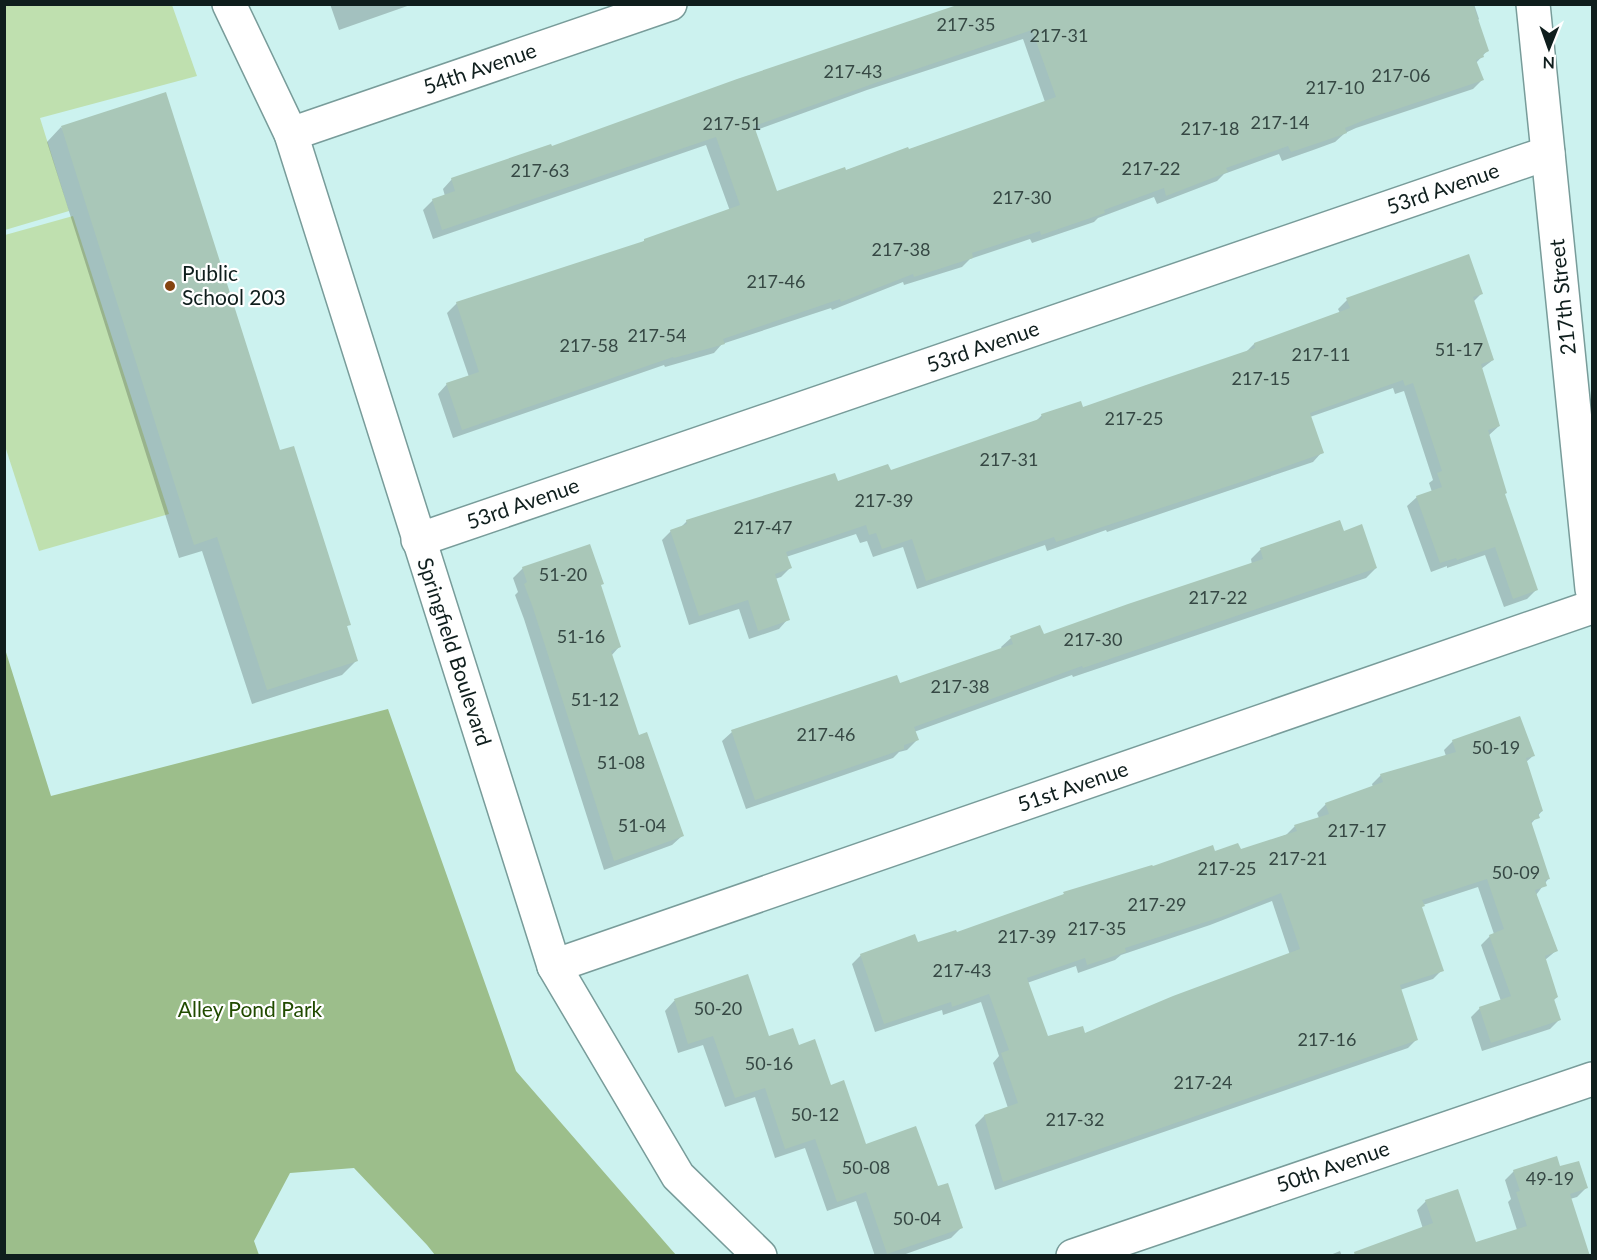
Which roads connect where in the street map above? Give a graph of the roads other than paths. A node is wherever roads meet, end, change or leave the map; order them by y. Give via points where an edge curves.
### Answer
1 (229, 4) edge
2 (670, 4) edge
3 (1533, 4) edge
4 (291, 134) junction
5 (1548, 153) junction
6 (418, 540) junction
7 (1593, 589) edge
8 (1593, 607) edge
9 (554, 966) junction
10 (1593, 1079) edge
11 (760, 1256) edge
12 (1073, 1256) edge

1 - 4 street, Springfield Boulevard
2 - 4 street, 54th Avenue
3 - 5 street, 217th Street
4 - 6 street, Springfield Boulevard
5 - 6 street, 53rd Avenue
5 - 7 street, 217th Street
6 - 9 street, Springfield Boulevard
8 - 9 street, 51st Avenue
9 - 11 street, Springfield Boulevard via 678,1176
10 - 12 street, 50th Avenue

